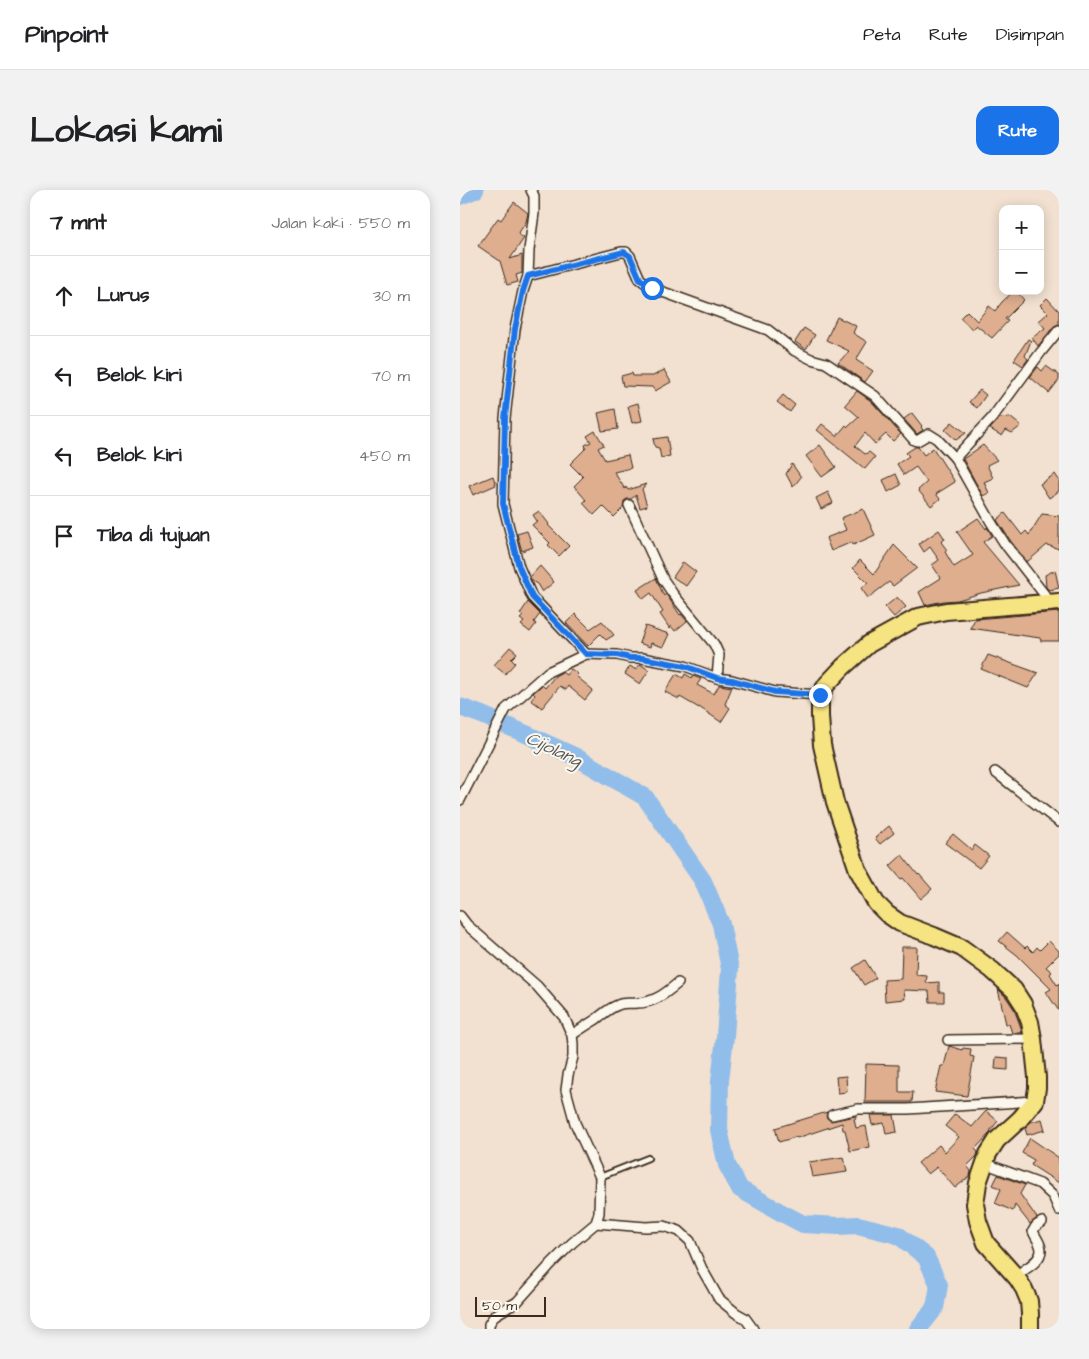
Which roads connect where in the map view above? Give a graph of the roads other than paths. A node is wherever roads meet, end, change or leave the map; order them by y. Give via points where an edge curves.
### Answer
1 (533, 193) edge
2 (528, 276) junction
3 (1059, 330) edge
4 (955, 458) junction
5 (630, 505) dead end
6 (1055, 603) edge
7 (586, 654) junction
8 (717, 678) junction
9 (820, 695) junction
10 (995, 772) dead end
11 (460, 800) edge
12 (1059, 822) edge
13 (460, 916) edge
14 (678, 983) dead end
15 (572, 1035) junction
16 (1033, 1039) junction
17 (948, 1040) dead end
18 (1034, 1102) junction
19 (832, 1115) dead end
20 (648, 1158) dead end
21 (984, 1163) junction
22 (600, 1178) junction
23 (1059, 1210) edge
24 (1042, 1222) dead end
25 (596, 1223) junction
26 (1015, 1276) junction
27 (489, 1329) edge
28 (753, 1329) edge
29 (1030, 1329) edge

1 - 2 street
2 - 4 street via 626,252 640,279 652,288 768,330 795,351 826,363 875,396 914,440 929,434
2 - 7 street via 515,329 505,418 503,504 519,567 532,597
3 - 4 street via 992,418
4 - 6 street via 1005,544
5 - 8 street via 663,579 714,644 719,655
6 - 9 highway via 946,611 918,617 869,644 843,667
7 - 8 street via 642,658 685,666
7 - 11 street via 548,672 506,709
8 - 9 street via 775,692
9 - 16 highway via 822,744 835,802 858,870 876,902 900,924 962,948 992,970 1014,990 1023,1004
10 - 12 street
13 - 15 street via 537,986 564,1017
14 - 15 street via 650,1001 610,1008
15 - 22 street via 573,1057 566,1090 575,1123
16 - 17 street
16 - 18 highway via 1037,1077
18 - 19 street via 858,1109
18 - 21 highway via 997,1140
20 - 22 lane
21 - 23 street via 1040,1184 1053,1196
21 - 26 highway via 975,1204 978,1221 986,1243
22 - 25 street
24 - 26 street via 1033,1231 1040,1255
25 - 27 street via 551,1264 517,1302 495,1315
25 - 28 street via 664,1226 679,1231 690,1241 719,1299 745,1318
26 - 29 highway via 1029,1301

